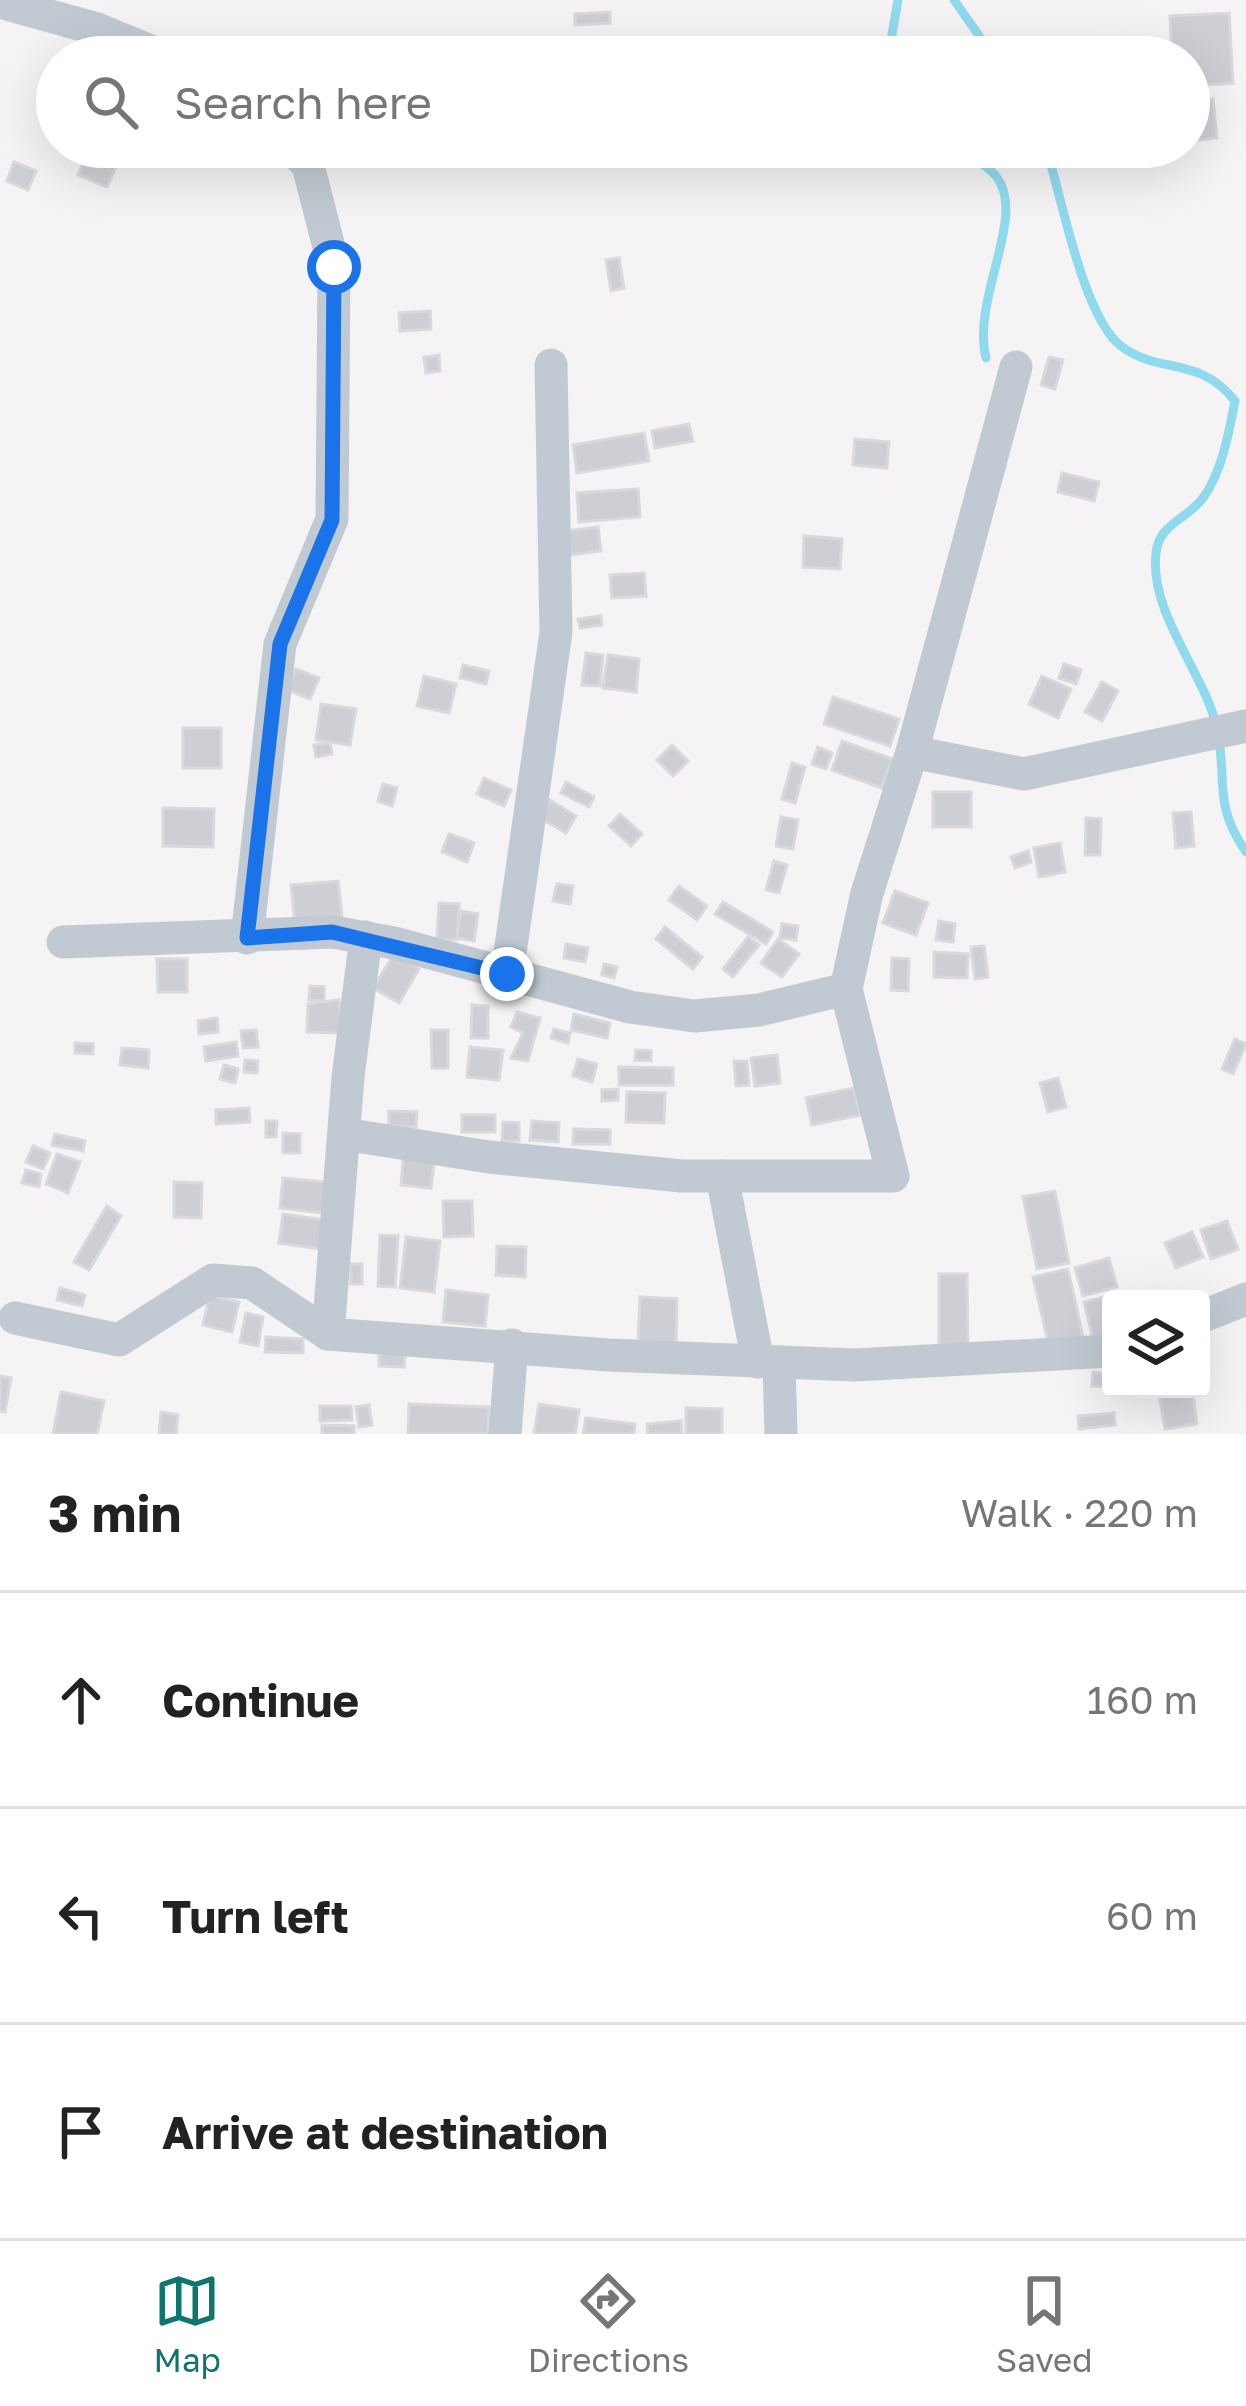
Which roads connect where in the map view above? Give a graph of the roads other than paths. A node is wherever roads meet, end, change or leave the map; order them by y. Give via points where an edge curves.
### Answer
1 (0, 2) edge
2 (114, 36) edge
3 (309, 168) edge
4 (551, 365) dead end
5 (1016, 367) dead end
6 (1246, 726) edge
7 (912, 752) junction
8 (247, 938) junction
9 (366, 938) junction
10 (63, 942) dead end
11 (507, 974) junction
12 (846, 989) junction
13 (344, 1134) junction
14 (722, 1176) junction
15 (1246, 1299) edge
16 (1210, 1313) edge
17 (15, 1318) dead end
18 (328, 1334) junction
19 (512, 1345) junction
20 (1102, 1352) edge
21 (769, 1363) junction
22 (505, 1434) edge
23 (781, 1434) edge

1 - 2 street
3 - 8 street via 334,267 332,520 280,644
4 - 11 street via 556,632
5 - 7 street
6 - 7 street via 1024,774
7 - 12 street
8 - 9 street
8 - 10 street
9 - 11 street
9 - 13 street
11 - 12 street via 694,1016
12 - 14 street via 893,1176
13 - 14 street via 489,1157
13 - 18 street
14 - 21 street
15 - 16 street
17 - 18 street via 119,1340 228,1278 252,1283
18 - 19 street
19 - 21 street
19 - 22 street
20 - 21 street via 896,1365
21 - 23 street

